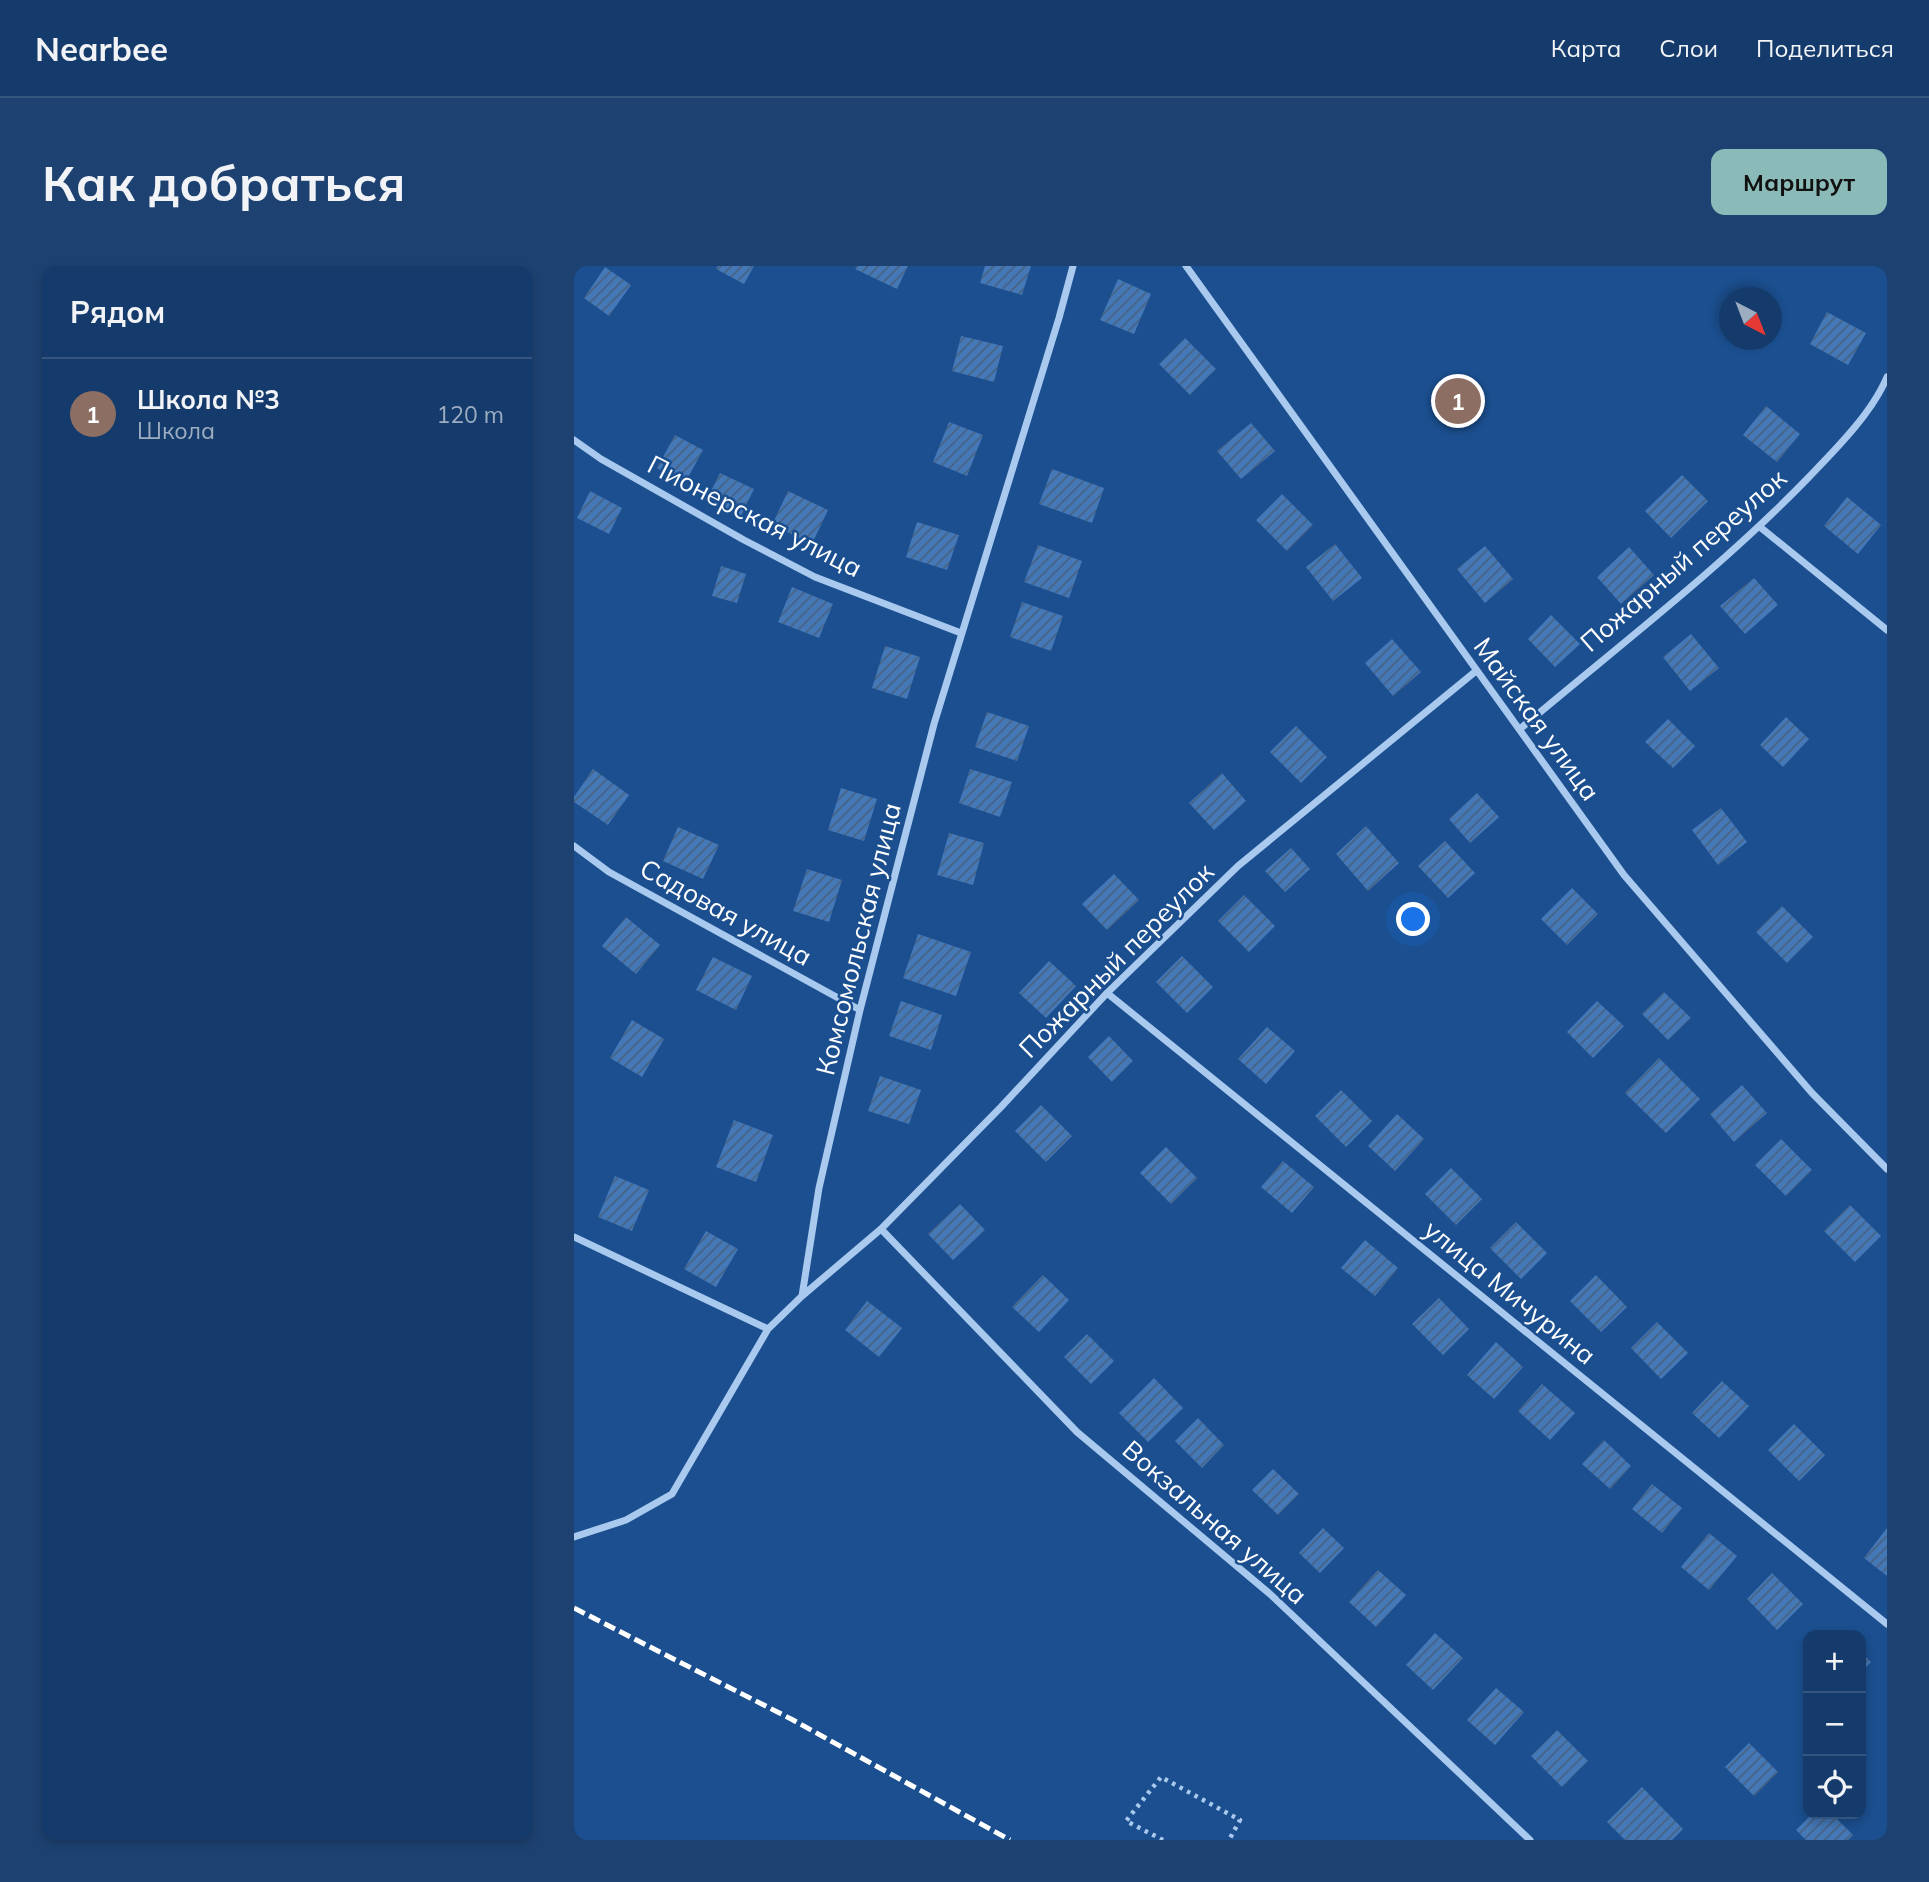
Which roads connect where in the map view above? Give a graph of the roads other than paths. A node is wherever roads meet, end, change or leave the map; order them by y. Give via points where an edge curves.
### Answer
1 (1073, 266) edge
2 (1186, 266) edge
3 (1887, 377) edge
4 (574, 440) edge
5 (1760, 527) junction
6 (1887, 630) edge
7 (961, 634) junction
8 (1476, 671) junction
9 (1520, 729) junction
10 (574, 846) edge
11 (1107, 993) junction
12 (860, 1010) junction
13 (1887, 1169) edge
14 (881, 1229) junction
15 (574, 1237) edge
16 (802, 1296) junction
17 (768, 1329) junction
18 (574, 1537) edge
19 (1887, 1624) edge
20 (1530, 1840) edge

1 - 7 street, Комсомольская улица
2 - 8 street, Майская улица
3 - 5 street, Пожарный переулок via 1880,394 1829,456
4 - 7 street, Пионерская улица via 815,577
5 - 6 street
5 - 9 street, Пожарный переулок
7 - 12 street, Комсомольская улица
8 - 9 street, Майская улица
8 - 11 street, Пожарный переулок via 1238,866
9 - 13 street, Майская улица via 1624,875 1812,1093
10 - 12 street, Садовая улица via 609,872
11 - 14 street, Пожарный переулок
11 - 19 street, улица Мичурина
12 - 16 street, Комсомольская улица via 819,1188
14 - 16 street, Пожарный переулок
14 - 20 street, Вокзальная улица via 1077,1432 1270,1594
15 - 17 street
16 - 17 street
17 - 18 street via 673,1494 626,1520

